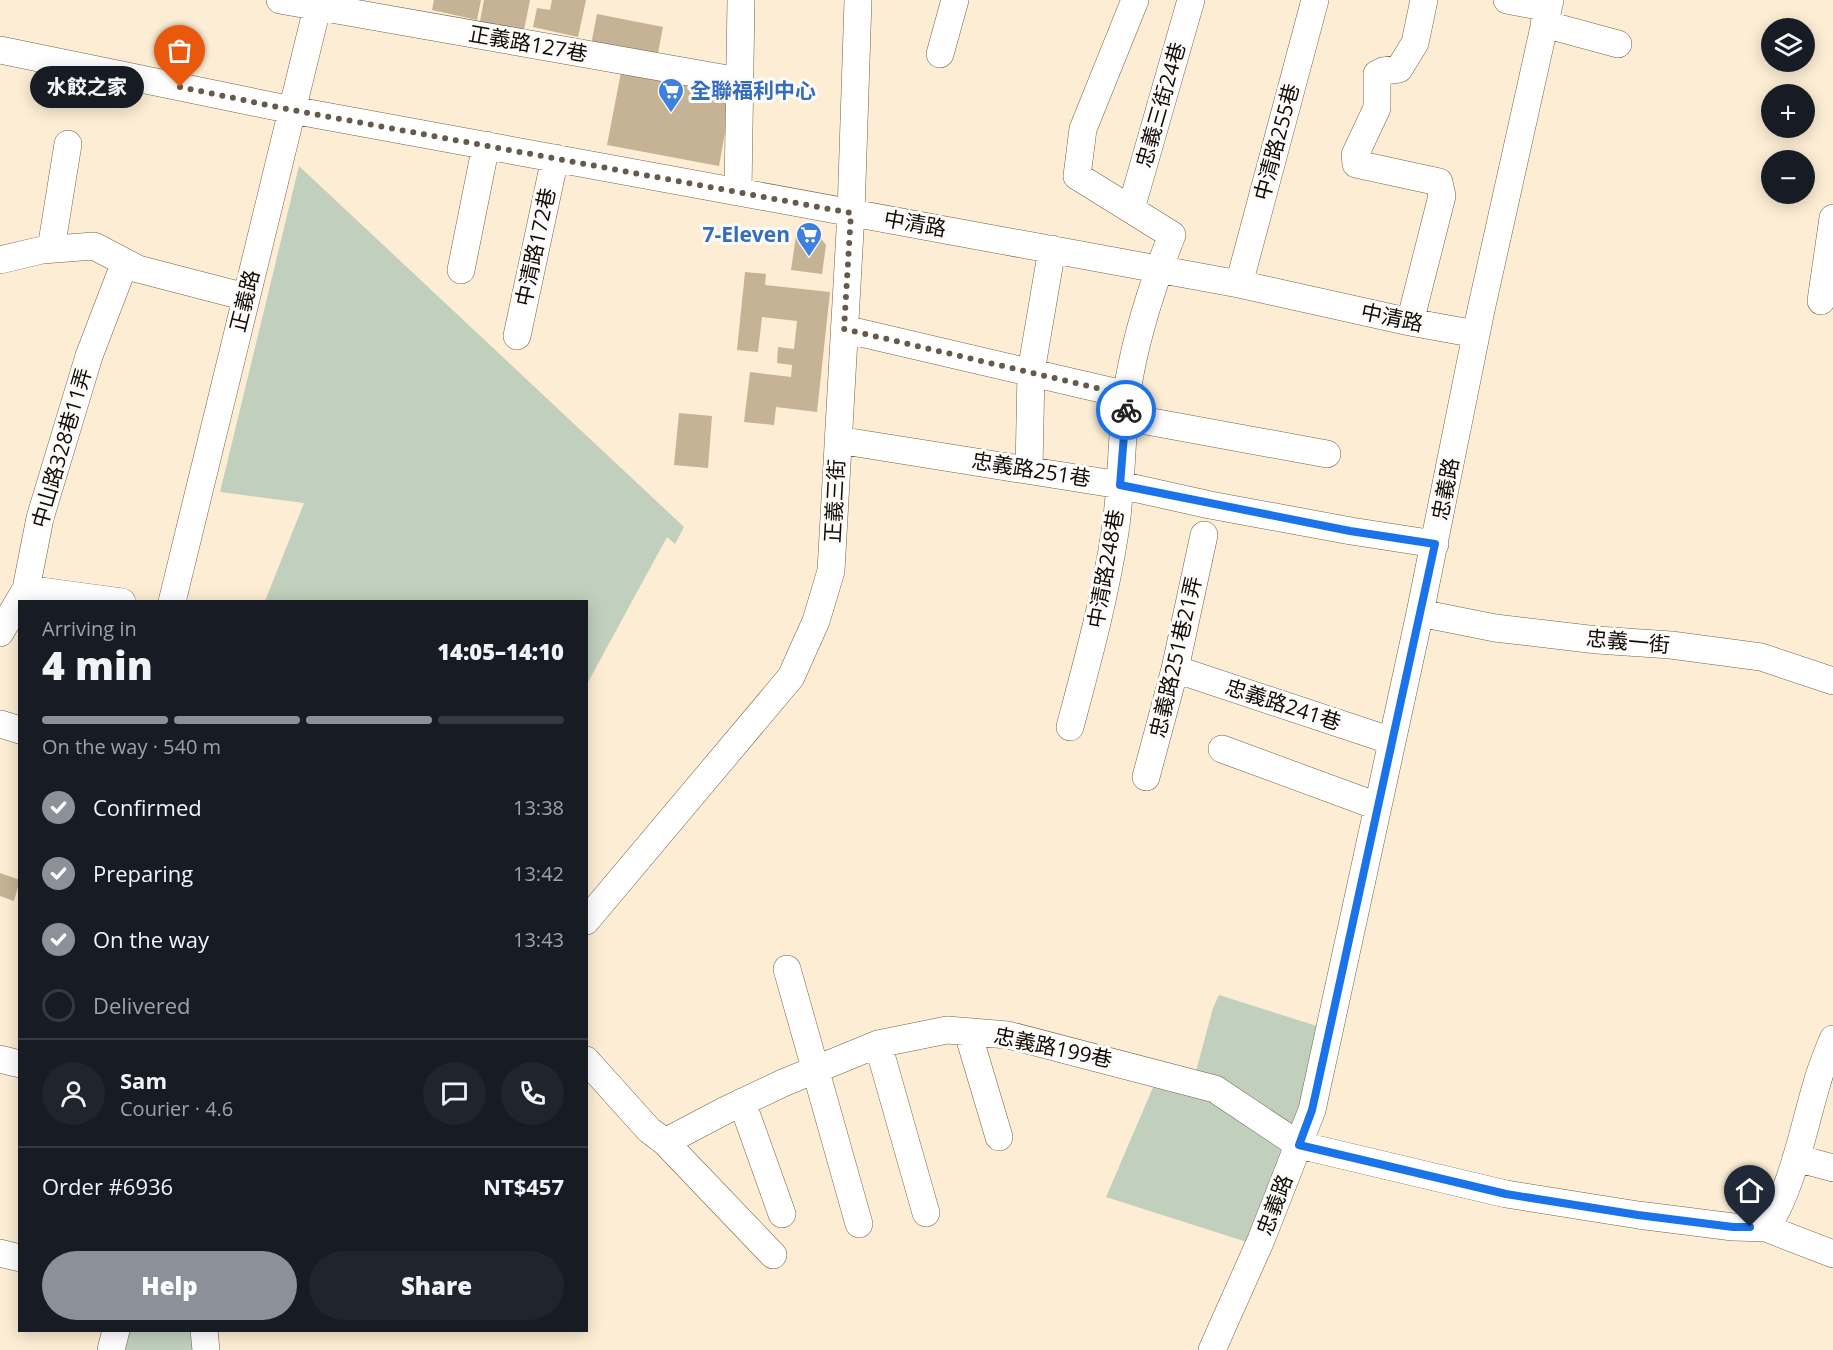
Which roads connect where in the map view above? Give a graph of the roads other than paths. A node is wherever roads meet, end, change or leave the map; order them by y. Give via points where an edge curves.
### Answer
1 (280, 0) edge
2 (741, 0) edge
3 (858, 0) edge
4 (955, 0) edge
5 (1136, 0) edge
6 (1191, 0) edge
7 (1315, 0) edge
8 (1424, 0) edge
9 (1507, 0) edge
10 (318, 3) edge
11 (1548, 11) edge
12 (1618, 44) dead end
13 (0, 50) edge
14 (940, 54) dead end
15 (739, 81) junction
16 (292, 110) junction
17 (68, 144) dead end
18 (486, 146) junction
19 (555, 158) junction
20 (738, 192) junction
21 (1131, 209) junction
22 (851, 213) junction
23 (1833, 218) edge
24 (51, 249) junction
25 (1052, 249) junction
26 (0, 260) edge
27 (125, 262) junction
28 (1159, 269) junction
29 (461, 270) dead end
30 (1239, 284) junction
31 (246, 297) junction
32 (1821, 301) dead end
33 (1410, 322) junction
34 (844, 329) junction
35 (1476, 334) junction
36 (517, 336) dead end
37 (1030, 372) junction
38 (1126, 406) junction
39 (838, 440) junction
40 (1327, 454) dead end
41 (1029, 470) junction
42 (1120, 485) junction
43 (1204, 536) dead end
44 (1435, 544) junction
45 (26, 589) junction
46 (20, 600) edge
47 (107, 600) edge
48 (172, 600) edge
49 (18, 603) edge
50 (1420, 613) junction
51 (0, 633) edge
52 (1175, 669) junction
53 (1833, 681) edge
54 (0, 724) edge
55 (1070, 727) dead end
56 (18, 729) edge
57 (1392, 741) junction
58 (1222, 749) dead end
59 (1146, 777) dead end
60 (1377, 806) junction
61 (588, 919) edge
62 (787, 969) dead end
63 (968, 1033) junction
64 (1833, 1040) edge
65 (878, 1044) junction
66 (0, 1059) edge
67 (588, 1062) edge
68 (18, 1064) edge
69 (817, 1070) junction
70 (742, 1102) junction
71 (999, 1137) dead end
72 (665, 1142) junction
73 (1299, 1145) junction
74 (1796, 1158) junction
75 (1833, 1168) edge
76 (926, 1213) dead end
77 (782, 1214) dead end
78 (860, 1224) dead end
79 (1766, 1228) junction
80 (0, 1253) edge
81 (773, 1254) dead end
82 (1833, 1254) edge
83 (18, 1258) edge
84 (116, 1332) edge
85 (204, 1332) edge
86 (111, 1350) edge
87 (206, 1350) edge
88 (1212, 1350) edge

1 - 10 street, 正義路127巷
2 - 15 street
3 - 22 street, 正義三街
4 - 14 street
5 - 21 street via 1083,129 1077,176
6 - 21 street, 忠義三街24巷
7 - 30 street, 中清路255巷
8 - 33 street via 1415,43 1398,69 1377,74 1377,108 1355,155 1356,164 1439,182 1443,196
9 - 11 street
10 - 15 street, 正義路127巷
10 - 16 street, 正義路
11 - 12 street
11 - 35 street, 忠義路
13 - 16 street, 中清路
15 - 20 street
16 - 18 street, 中清路
16 - 31 street, 正義路
17 - 24 street
18 - 19 street, 中清路
18 - 29 street
19 - 20 street, 中清路
19 - 36 street, 中清路172巷
20 - 22 street, 中清路
21 - 28 street, 中清路248巷 via 1172,235
22 - 25 street, 中清路
22 - 34 street, 正義三街
23 - 32 street
24 - 26 street
24 - 27 street via 94,246
25 - 28 street, 中清路
25 - 37 street
27 - 31 street via 138,269
27 - 45 street, 中山路328巷11弄 via 89,356 40,518
28 - 30 street, 中清路
28 - 38 street, 中清路248巷 via 1137,338
30 - 33 street, 中清路
31 - 48 street, 正義路
33 - 35 street, 中清路
34 - 37 street
34 - 39 street, 正義三街
35 - 44 street, 忠義路
37 - 38 street
37 - 41 street
38 - 40 street
38 - 42 street, 中清路248巷
39 - 41 street, 忠義路251巷
39 - 61 street, 正義三街 via 831,571 816,621 791,677
41 - 42 street, 忠義路251巷
42 - 44 street, 忠義路251巷
42 - 55 street, 中清路248巷 via 1115,533 1096,625
43 - 52 street, 忠義路251巷21弄
44 - 50 street, 忠義路
45 - 46 street, 中山路328巷11弄
45 - 47 street
49 - 51 street, 中山路328巷11弄
50 - 53 street, 忠義一街 via 1495,628 1761,657
50 - 57 street, 忠義路
52 - 57 street, 忠義路241巷
52 - 59 street, 忠義路251巷21弄
54 - 56 street
57 - 60 street, 忠義路
58 - 60 street
60 - 73 street, 忠義路 via 1312,1110
62 - 69 street
63 - 65 street, 忠義路199巷 via 947,1030
63 - 71 street
63 - 73 street, 忠義路199巷 via 1008,1035 1215,1089
64 - 74 street via 1817,1080
65 - 69 street, 忠義路199巷
65 - 76 street
66 - 68 street
67 - 72 street
69 - 70 street, 忠義路199巷
69 - 78 street
70 - 72 street, 忠義路199巷
70 - 77 street
72 - 81 street
73 - 79 street via 1506,1194 1638,1215
73 - 88 street, 忠義路
74 - 75 street
74 - 79 street via 1776,1214
79 - 82 street
80 - 83 street
84 - 86 street
85 - 87 street

